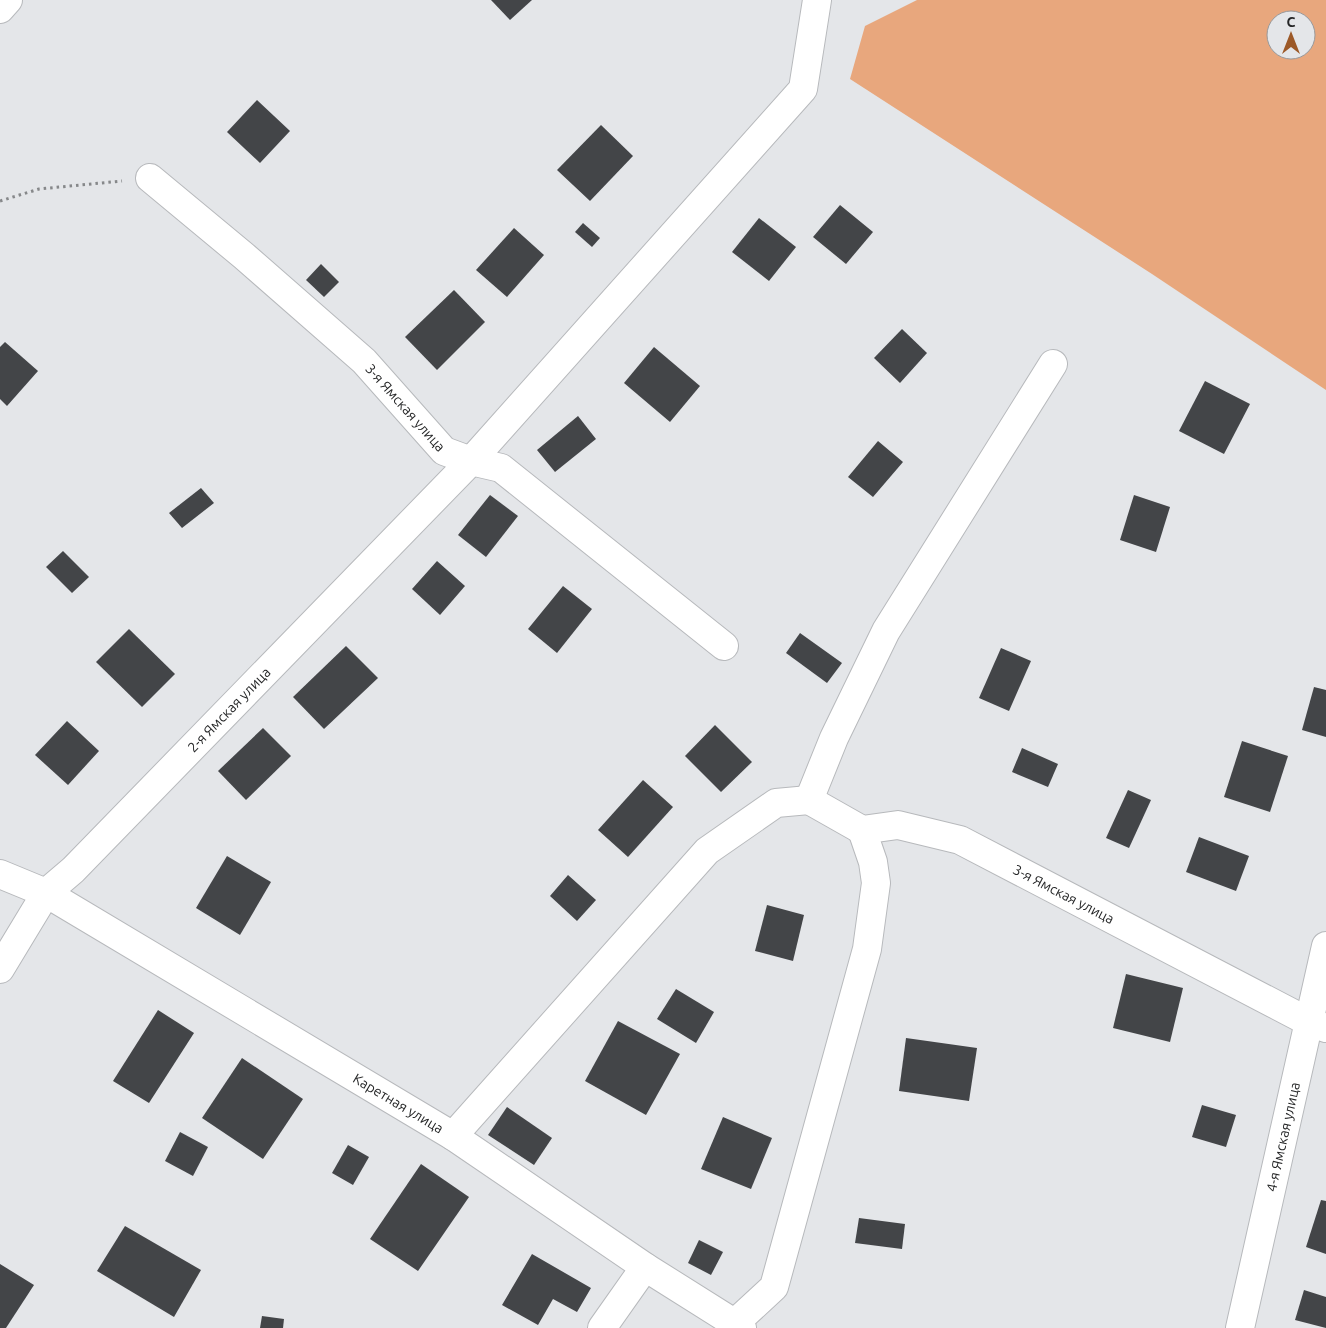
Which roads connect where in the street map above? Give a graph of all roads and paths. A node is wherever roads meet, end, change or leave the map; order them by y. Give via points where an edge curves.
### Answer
1 (8, 0) edge
2 (817, 0) edge
3 (0, 9) edge
4 (150, 178) joint
5 (0, 201) edge
6 (1053, 364) dead end
7 (471, 461) junction
8 (724, 646) dead end
9 (809, 800) junction
10 (862, 830) junction
11 (0, 874) edge
12 (46, 893) junction
13 (1326, 946) edge
14 (0, 969) edge
15 (1318, 1025) edge
16 (453, 1136) junction
17 (645, 1267) junction
18 (738, 1325) edge
19 (602, 1328) edge
20 (1240, 1328) edge

1 - 3 street
2 - 7 street, 2-я Ямская улица via 803,89
4 - 5 path via 39,189
4 - 7 street, 3-я Ямская улица via 364,361 444,451
6 - 9 street via 886,631 834,738
7 - 8 street, 3-я Ямская улица via 501,468
7 - 12 street, 2-я Ямская улица via 73,870
9 - 10 street
9 - 16 street via 776,803 707,851
10 - 15 street, 3-я Ямская улица via 898,825 960,840
10 - 18 street via 876,883 866,949 774,1287
11 - 12 street, Каретная улица
12 - 14 street, 2-я Ямская улица
12 - 16 street, Каретная улица
13 - 15 street, 4-я Ямская улица
15 - 20 street, 4-я Ямская улица
16 - 17 street, Каретная улица
17 - 18 street, Каретная улица
17 - 19 street

